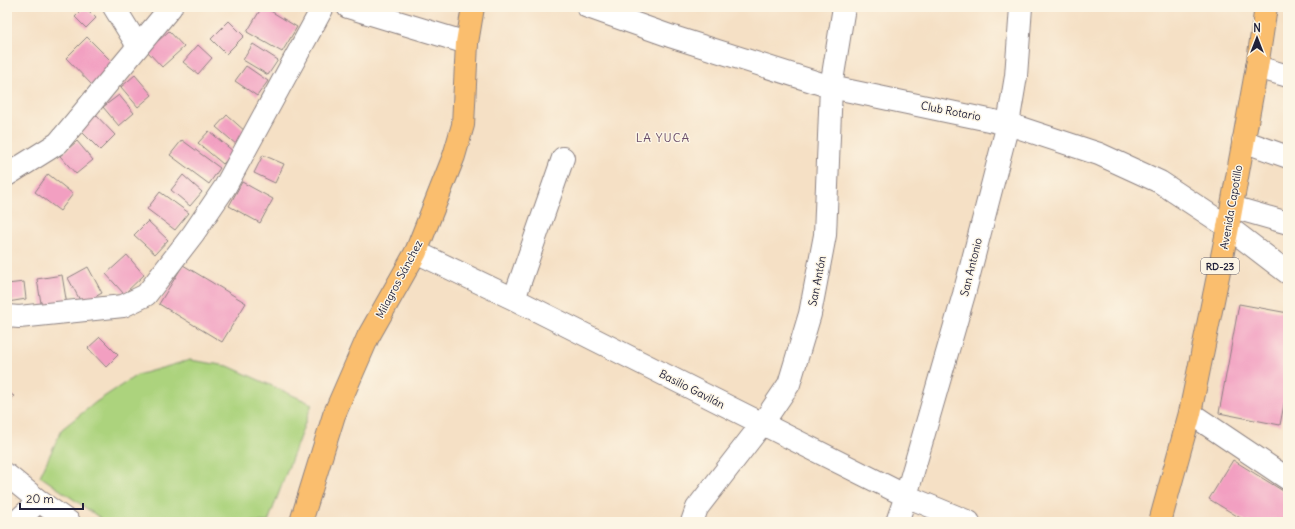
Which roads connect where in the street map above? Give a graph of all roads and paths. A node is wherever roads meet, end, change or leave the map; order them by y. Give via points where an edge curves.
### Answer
1 (114, 7) edge
2 (171, 7) edge
3 (323, 7) edge
4 (348, 7) edge
5 (473, 7) edge
6 (588, 7) edge
7 (844, 7) edge
8 (1021, 7) edge
9 (1266, 7) edge
10 (467, 43) junction
11 (138, 46) junction
12 (1257, 67) junction
13 (1288, 76) edge
14 (831, 87) junction
15 (1008, 124) junction
16 (1244, 141) junction
17 (1288, 157) edge
18 (563, 158) dead end
19 (7, 175) edge
20 (1230, 217) junction
21 (1288, 223) edge
22 (416, 252) junction
23 (1288, 273) edge
24 (514, 299) junction
25 (7, 316) edge
26 (1190, 413) junction
27 (762, 424) junction
28 (7, 475) edge
29 (1288, 480) edge
30 (906, 496) junction
31 (39, 501) junction
32 (16, 522) edge
33 (69, 522) edge
34 (301, 522) edge
35 (692, 522) edge
36 (897, 522) edge
37 (969, 522) edge
38 (1160, 522) edge

1 - 11 street
2 - 11 street
3 - 25 street via 225,187 146,295 123,306 19,317
4 - 10 street
5 - 10 main road, Milagros Sánchez
6 - 14 street, Club Rotario
7 - 14 street, San Antón
8 - 15 street, San Antonio via 1016,76
9 - 12 main road, Avenida Capotillo / RD-23
10 - 22 main road, Milagros Sánchez via 463,125 454,156
11 - 19 street via 58,143
12 - 13 street
12 - 16 main road, Avenida Capotillo / RD-23
14 - 15 street, Club Rotario
14 - 27 street, San Antón via 825,235 810,314 789,384
15 - 20 street, Club Rotario via 1099,154
15 - 30 street, San Antonio via 964,294
16 - 17 street
16 - 20 main road, Avenida Capotillo / RD-23
18 - 24 street
20 - 21 street
20 - 23 street, Club Rotario
20 - 26 main road, Avenida Capotillo / RD-23
22 - 24 street, Basilio Gavilán
22 - 34 main road, Milagros Sánchez via 368,337 337,408
24 - 27 street, Basilio Gavilán
26 - 29 street
26 - 38 main road, Avenida Capotillo / RD-23
27 - 30 street, Basilio Gavilán
27 - 35 street, San Antón via 697,508
28 - 31 street
30 - 36 street, San Antonio
30 - 37 street, Basilio Gavilán
31 - 32 street
31 - 33 street

